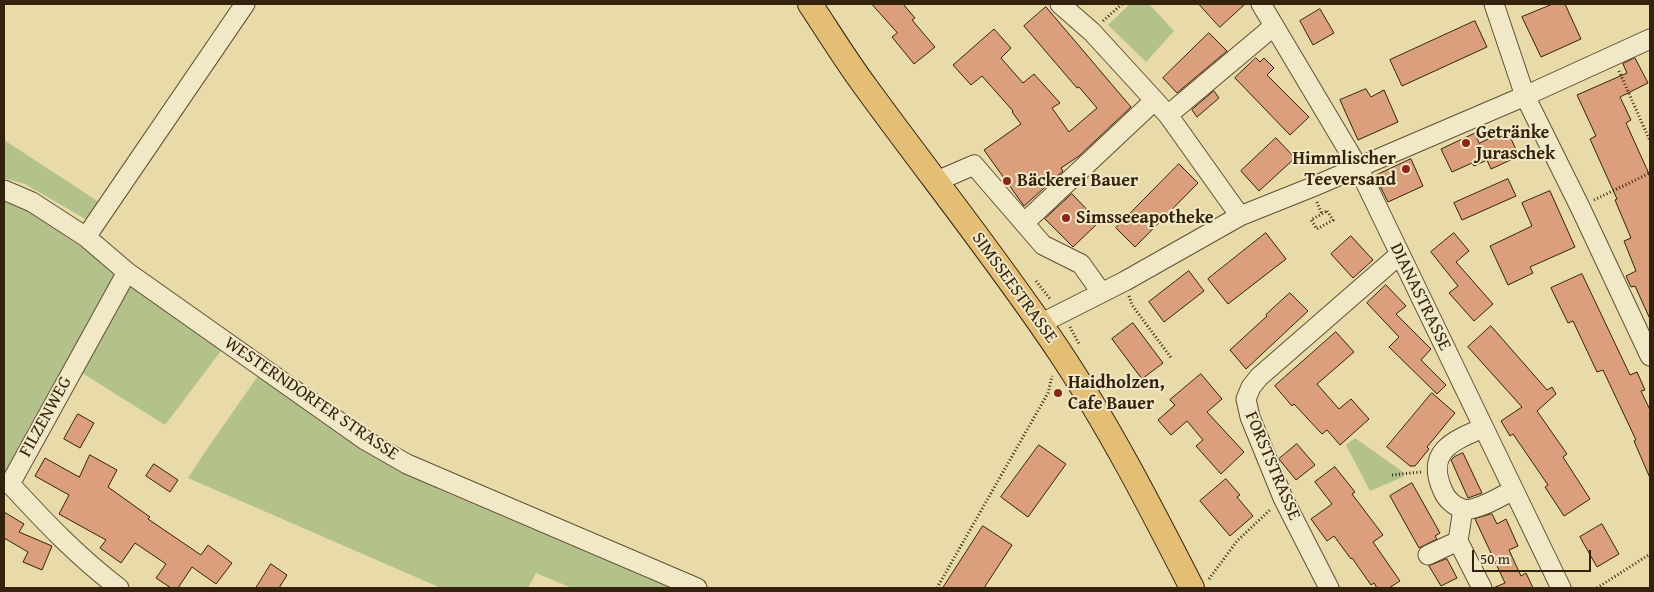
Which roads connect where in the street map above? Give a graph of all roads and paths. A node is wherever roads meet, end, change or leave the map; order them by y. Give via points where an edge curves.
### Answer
1 (245, 4) edge
2 (810, 4) edge
3 (1060, 4) edge
4 (1122, 4) edge
5 (1494, 4) edge
6 (1270, 11) edge
7 (1092, 32) junction
8 (1650, 39) edge
9 (1613, 57) junction
10 (1525, 96) junction
11 (1154, 101) junction
12 (1168, 115) junction
13 (1650, 141) edge
14 (1358, 166) junction
15 (1650, 173) edge
16 (937, 181) junction
17 (4, 190) edge
18 (1580, 207) junction
19 (1240, 216) junction
20 (1311, 220) joint
21 (1024, 223) junction
22 (86, 237) junction
23 (1399, 255) junction
24 (127, 272) junction
25 (1125, 281) junction
26 (1101, 292) junction
27 (1040, 324) junction
28 (1059, 351) junction
29 (1650, 356) edge
30 (1172, 360) dead end
31 (1483, 428) junction
32 (1437, 470) junction
33 (1392, 475) dead end
34 (7, 482) edge
35 (1513, 490) junction
36 (1283, 498) junction
37 (1463, 509) junction
38 (1458, 540) junction
39 (1650, 554) edge
40 (1428, 555) dead end
41 (1198, 586) edge
42 (118, 588) edge
43 (697, 588) edge
44 (937, 588) edge
45 (1329, 588) edge
46 (1482, 588) edge
47 (1560, 588) edge
48 (1597, 588) edge

1 - 22 street
2 - 16 main road, SIMSSEESTRASSE via 864,84
3 - 7 street
4 - 7 path
5 - 10 street
6 - 12 street
6 - 14 street, DIANASTRASSE
7 - 11 street
8 - 9 street
9 - 10 street
9 - 13 path
10 - 14 street
10 - 18 street
11 - 12 street
11 - 21 street
12 - 19 street
14 - 19 street
14 - 23 street, DIANASTRASSE
15 - 18 path
16 - 21 street via 974,165
16 - 27 main road, SIMSSEESTRASSE
17 - 22 street, WESTERNDORFER STRASSE via 32,202
18 - 29 street
19 - 25 street
20 - 20 path via 1316,229 1333,220 1327,210
21 - 26 street via 1043,245 1081,264
22 - 24 street, WESTERNDORFER STRASSE
23 - 31 street, DIANASTRASSE
23 - 36 street, FORSTSTRASSE via 1258,376 1251,387 1246,399 1250,417
24 - 34 street, FILZENWEG
24 - 43 street, WESTERNDORFER STRASSE via 365,440 407,464
25 - 26 street
25 - 30 path via 1132,304
26 - 27 street
27 - 28 main road, SIMSSEESTRASSE
28 - 41 main road, SIMSSEESTRASSE
28 - 44 path via 1048,394
31 - 32 street via 1456,439 1444,450
31 - 35 street, DIANASTRASSE
32 - 33 path
32 - 37 street via 1444,495
34 - 42 street, FILZENWEG via 59,537
35 - 37 street via 1473,508
35 - 47 street, DIANASTRASSE
36 - 41 path via 1237,541
36 - 45 street, FORSTSTRASSE
37 - 38 street
38 - 40 street
38 - 46 street
39 - 48 path

